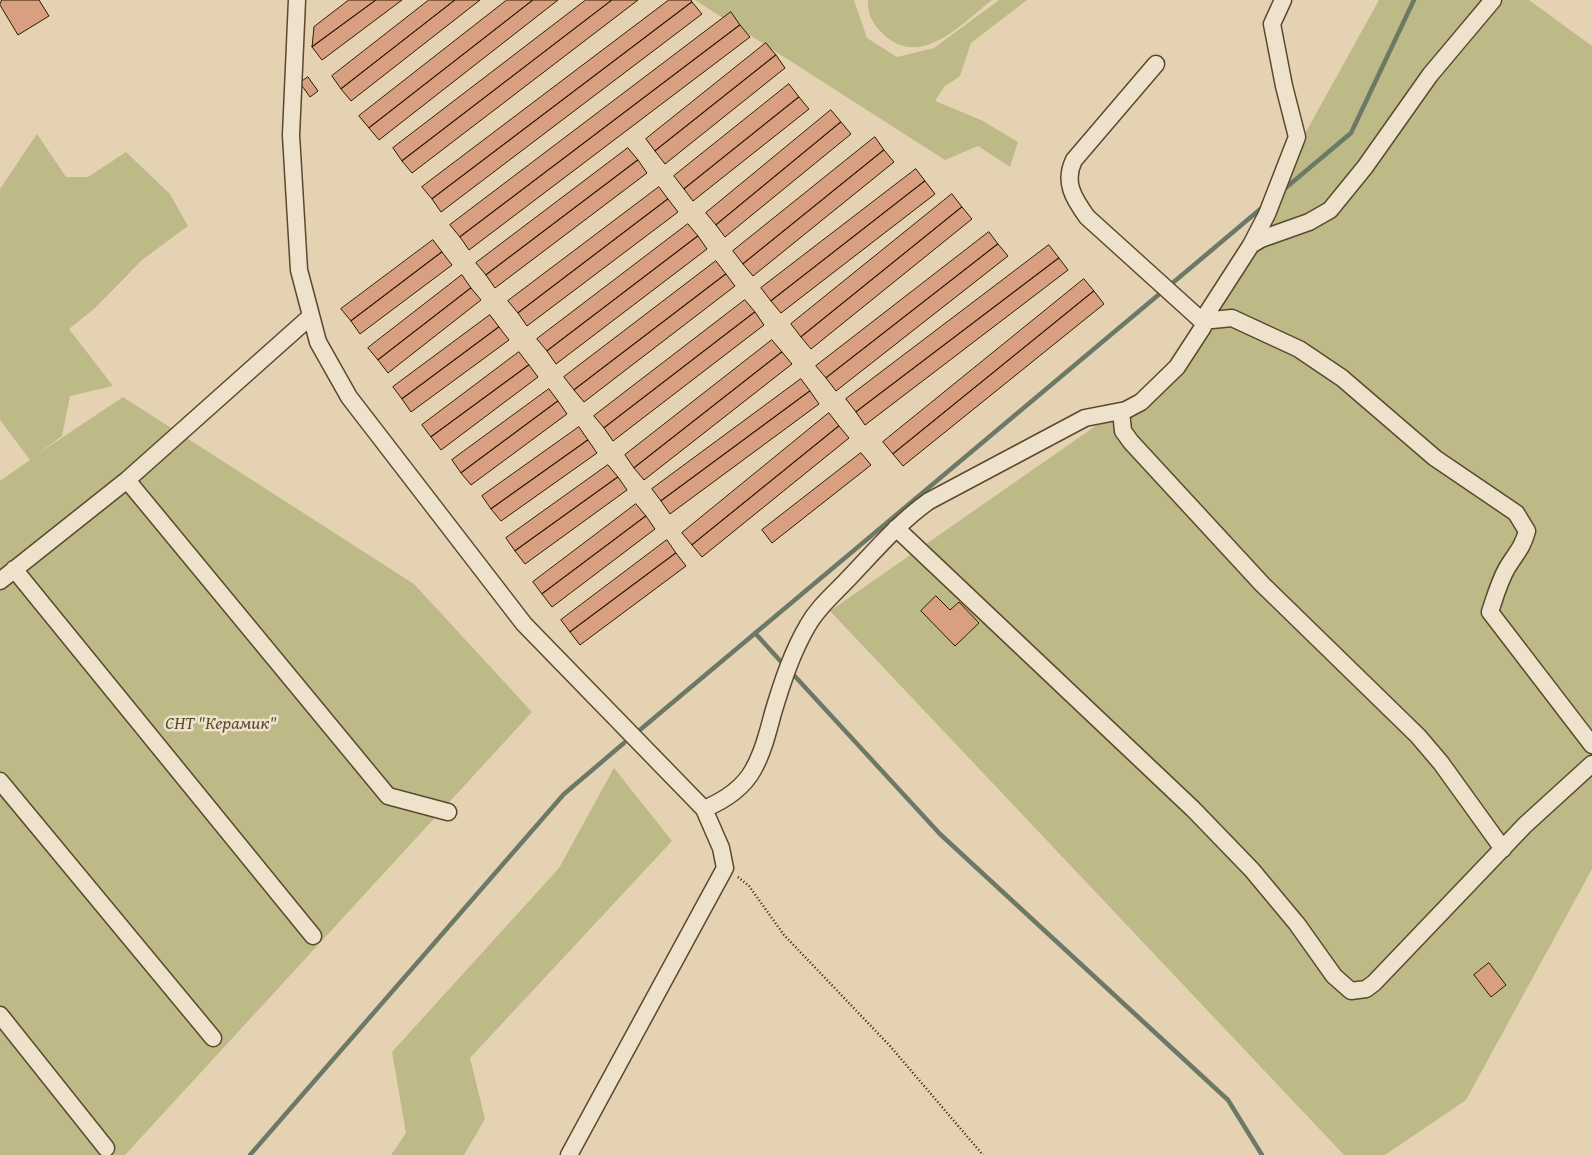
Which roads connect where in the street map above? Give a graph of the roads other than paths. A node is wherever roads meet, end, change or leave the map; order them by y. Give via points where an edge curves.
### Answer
1 (297, 0) edge
2 (1283, 0) edge
3 (1494, 0) edge
4 (1156, 64) dead end
5 (1251, 245) junction
6 (311, 316) junction
7 (1202, 321) junction
8 (1121, 411) junction
9 (127, 480) junction
10 (896, 528) junction
11 (14, 569) junction
12 (0, 581) edge
13 (1592, 745) edge
14 (1592, 764) edge
15 (0, 781) edge
16 (704, 809) junction
17 (448, 812) dead end
18 (1503, 849) junction
19 (313, 936) dead end
20 (0, 1015) edge
21 (213, 1038) dead end
22 (106, 1148) dead end
23 (569, 1155) edge

1 - 6 street via 291,135 299,270
2 - 5 street via 1272,24 1297,137 1267,214
3 - 5 street via 1430,75 1365,167 1330,210
4 - 7 street via 1074,160 1069,169 1069,183 1076,202 1087,217
5 - 7 street
6 - 9 street
6 - 16 street via 318,342 349,397 524,624
7 - 8 street via 1202,327 1176,367 1142,402
7 - 13 street via 1232,318 1299,349 1342,378 1435,458 1516,513 1527,530 1522,548 1500,582 1490,612
8 - 10 street via 1085,418 930,501
8 - 18 street via 1120,422 1131,442 1268,591 1418,736
9 - 11 street
9 - 17 street via 388,796
10 - 16 street via 807,625 782,684 761,753 752,771 737,789 718,804
10 - 18 street via 1193,809 1252,870 1297,924 1334,976 1351,991 1358,992 1374,983
11 - 12 street
11 - 19 street
14 - 18 street
15 - 21 street
16 - 23 street via 721,848 725,868
20 - 22 street

